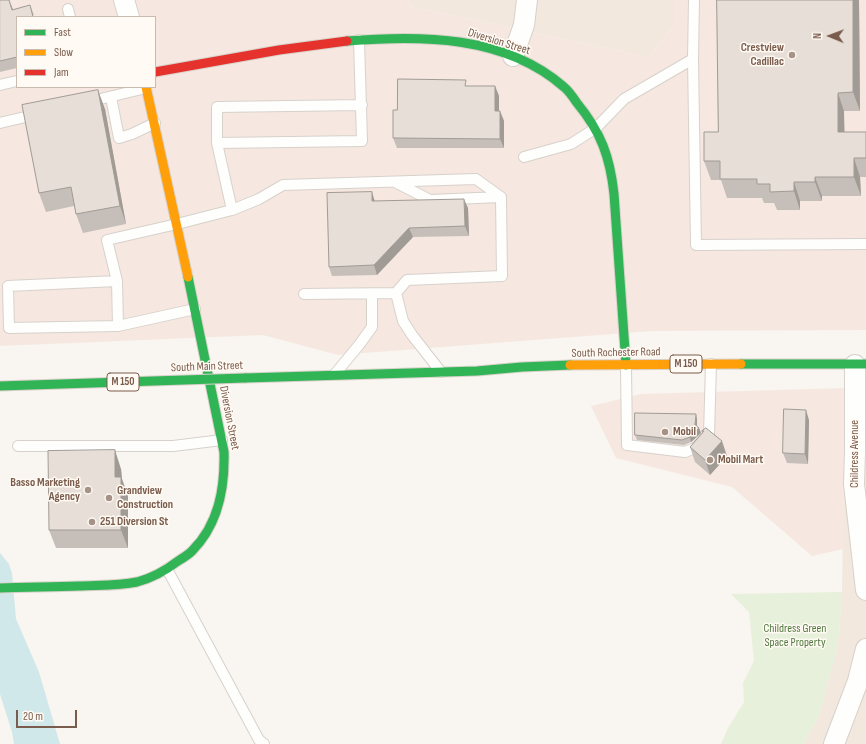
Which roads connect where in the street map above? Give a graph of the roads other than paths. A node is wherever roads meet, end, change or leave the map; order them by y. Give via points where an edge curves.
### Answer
1 (124, 0) edge
2 (527, 0) edge
3 (694, 0) edge
4 (129, 16) edge
5 (359, 40) junction
6 (513, 56) junction
7 (693, 59) junction
8 (156, 72) edge
9 (16, 81) edge
10 (0, 85) edge
11 (146, 88) edge
12 (111, 97) junction
13 (80, 104) edge
14 (362, 105) junction
15 (48, 112) edge
16 (0, 123) edge
17 (155, 123) junction
18 (596, 128) junction
19 (217, 144) junction
20 (524, 157) dead end
21 (394, 181) junction
22 (501, 198) junction
23 (232, 210) junction
24 (177, 224) junction
25 (866, 244) edge
26 (117, 281) junction
27 (396, 293) junction
28 (304, 294) dead end
29 (372, 294) junction
30 (196, 309) junction
31 (118, 326) junction
32 (711, 364) junction
33 (860, 364) edge
34 (626, 365) junction
35 (414, 372) joint
36 (441, 372) junction
37 (334, 375) junction
38 (0, 386) edge
39 (222, 440) junction
40 (18, 446) dead end
41 (167, 569) junction
42 (0, 588) edge
43 (866, 590) edge
44 (866, 649) edge
45 (260, 743) edge
46 (834, 744) edge

1 - 4 street
2 - 6 street via 524,25
3 - 7 lane
5 - 6 street, Diversion Street via 390,38 453,41
5 - 8 street, Diversion Street via 257,53
5 - 14 lane
6 - 18 street, Diversion Street via 530,63 559,82 573,95
7 - 18 lane via 624,99
7 - 25 lane via 696,245
9 - 10 lane
11 - 12 lane
11 - 17 street, Diversion Street
12 - 13 lane
12 - 17 lane via 119,138
14 - 19 lane via 362,142
14 - 19 lane via 217,107
15 - 16 lane
17 - 24 street, Diversion Street
18 - 20 lane via 571,144
18 - 34 street, Diversion Street via 608,160 612,184
19 - 23 lane
21 - 22 lane via 430,200
21 - 22 lane via 476,179
21 - 23 lane via 284,185
22 - 27 lane via 502,276 406,280
23 - 24 lane
24 - 26 lane via 107,240
24 - 30 street, Diversion Street
26 - 31 lane
26 - 31 lane via 8,286 9,328
27 - 29 lane
27 - 36 lane via 403,321
28 - 29 lane
29 - 37 lane via 372,327
30 - 31 lane
30 - 39 street, Diversion Street
32 - 33 street, South Rochester Road / M 150
32 - 34 street, South Rochester Road / M 150
32 - 34 lane via 709,435 695,448 685,452 627,445
33 - 43 street, Childress Avenue via 854,484
34 - 36 street, South Rochester Road / M 150
35 - 36 street, South Rochester Road / M 150
35 - 37 street, South Main Street / M 150
37 - 38 street, South Main Street / M 150, bridge
39 - 40 lane via 173,446
39 - 41 street, Diversion Street via 225,470 220,505 204,536 192,551
41 - 42 street, Diversion Street via 136,582 118,585
41 - 45 lane
44 - 46 street via 858,681

